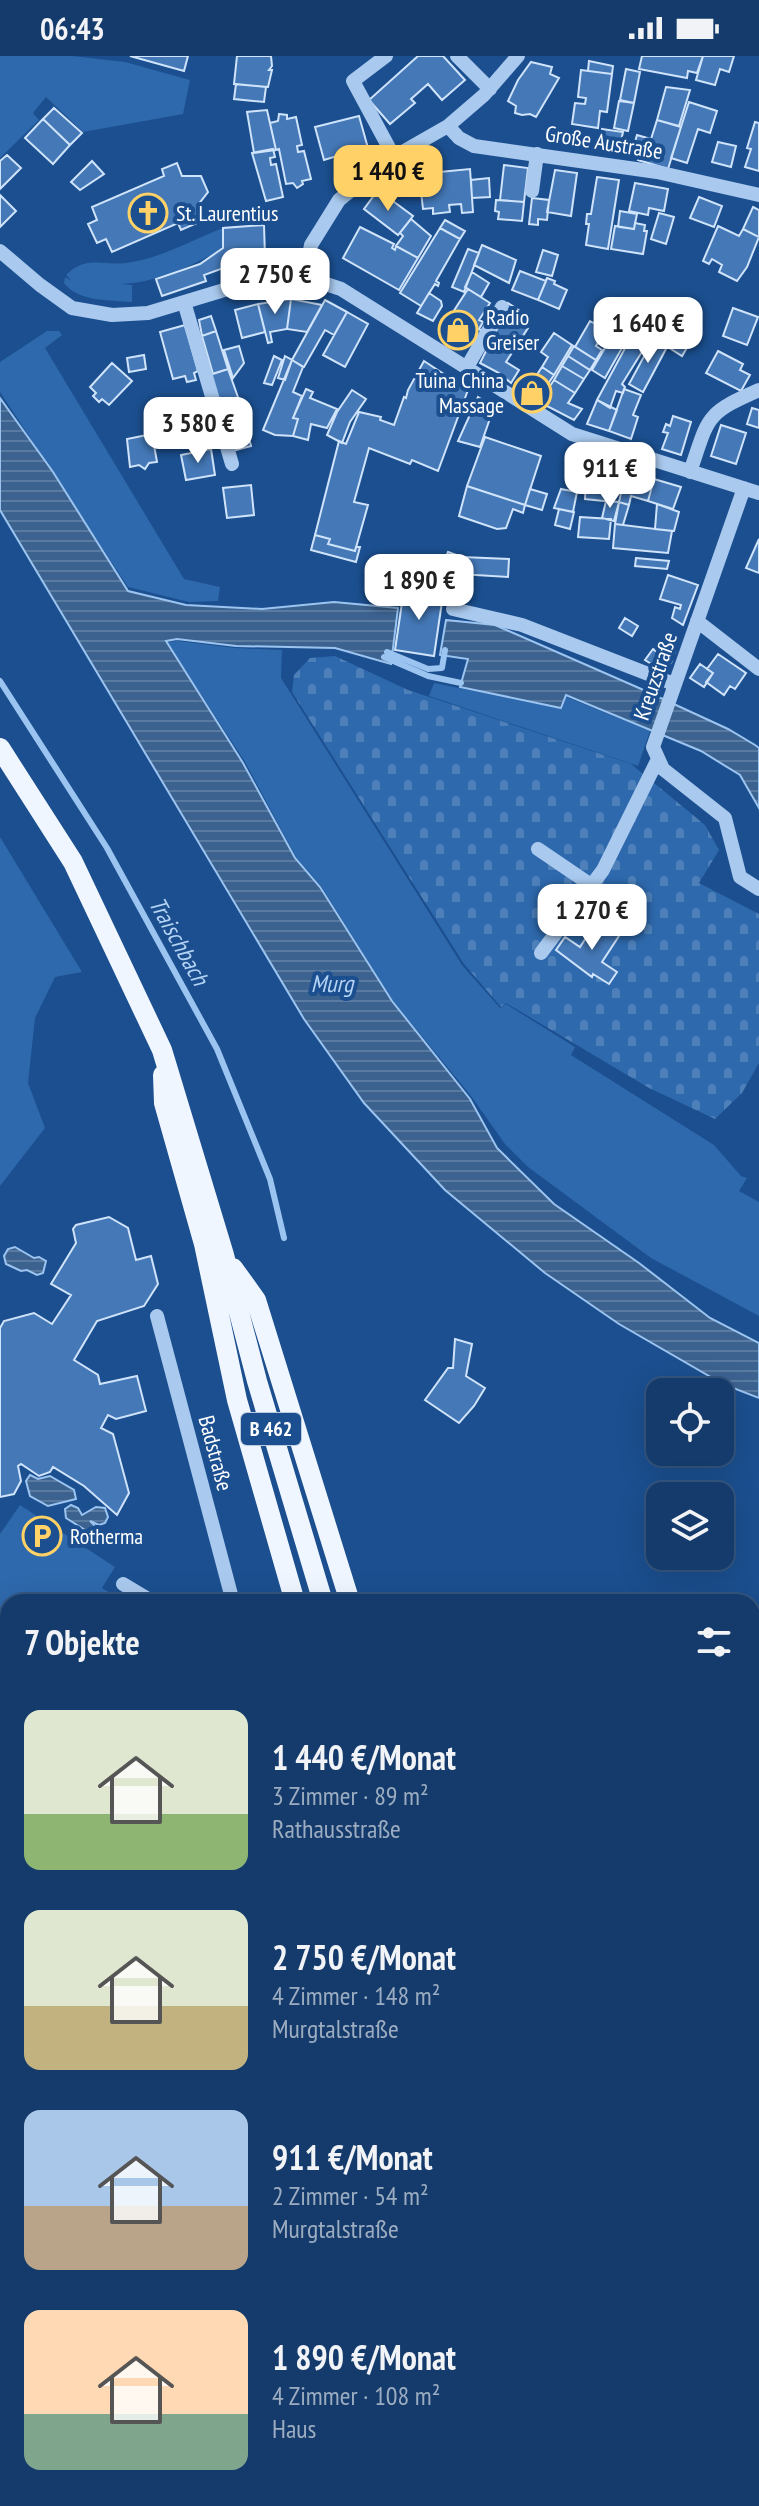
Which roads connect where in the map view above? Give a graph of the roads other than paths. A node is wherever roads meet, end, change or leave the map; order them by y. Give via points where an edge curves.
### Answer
1 (386, 56) edge
2 (457, 56) edge
3 (518, 56) edge
4 (490, 89) junction
5 (448, 126) junction
6 (537, 154) junction
7 (394, 157) junction
8 (532, 191) dead end
9 (759, 195) edge
10 (0, 251) edge
11 (305, 277) junction
12 (184, 302) junction
13 (502, 307) dead end
14 (467, 367) junction
15 (759, 390) edge
16 (232, 464) dead end
17 (690, 472) junction
18 (752, 490) edge
19 (453, 609) dead end
20 (697, 621) junction
21 (759, 669) edge
22 (673, 689) junction
23 (0, 748) edge
24 (658, 759) junction
25 (538, 849) dead end
26 (591, 885) junction
27 (759, 889) edge
28 (541, 953) dead end
29 (162, 1050) junction
30 (224, 1255) junction
31 (157, 1316) dead end
32 (123, 1584) dead end
33 (140, 1594) edge
34 (231, 1594) edge
35 (293, 1594) edge
36 (321, 1594) edge
37 (348, 1594) edge

1 - 7 street via 353,81
2 - 4 street
3 - 4 street
4 - 5 street
5 - 6 street, Große Austraße via 474,146
5 - 7 street
6 - 8 street
6 - 9 street, Große Austraße via 657,172
7 - 11 street via 339,200 311,245
10 - 12 street via 72,308 112,315 148,313
11 - 12 street via 264,278
11 - 14 street via 341,289
12 - 16 street
13 - 14 street
14 - 17 street via 572,434
15 - 17 street via 725,405 708,420
17 - 18 street
18 - 20 street, Kreuzstraße
19 - 22 street via 522,625
20 - 21 street
20 - 22 street, Kreuzstraße
22 - 24 street, Kreuzstraße via 653,747
23 - 29 main road, B 462 via 73,862
24 - 26 street
24 - 27 street via 663,769 725,818 740,877
25 - 26 street
26 - 28 street
29 - 30 main road, B 462
29 - 35 main road via 164,1103 204,1244 237,1400
30 - 36 main road, B 462
30 - 37 main road via 256,1300
31 - 34 street, Badstraße
32 - 33 street

